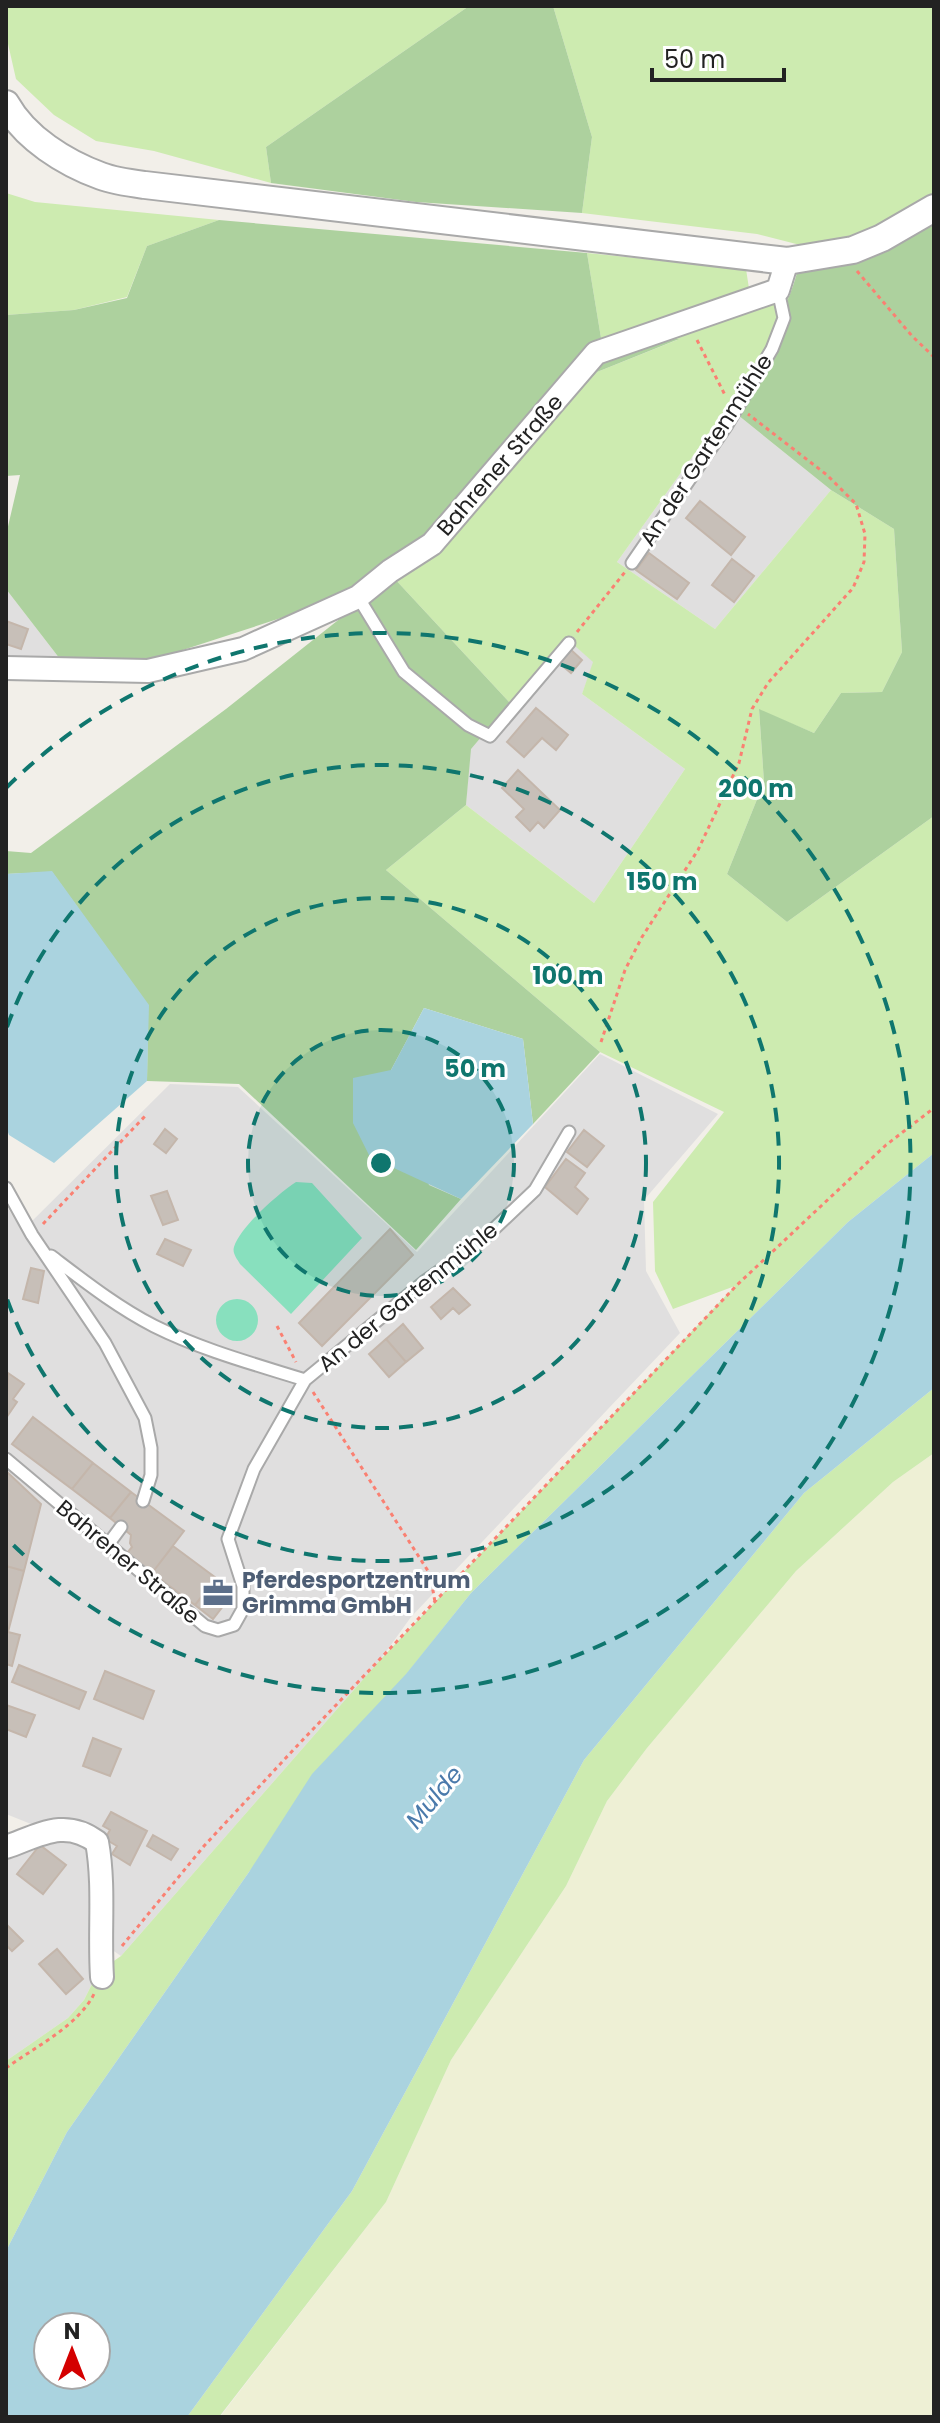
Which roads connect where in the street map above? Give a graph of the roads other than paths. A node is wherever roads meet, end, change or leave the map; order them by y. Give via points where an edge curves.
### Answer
1 (8, 113) edge
2 (934, 208) edge
3 (787, 261) junction
4 (778, 290) junction
5 (632, 563) road end
6 (358, 597) junction
7 (569, 643) road end
8 (6, 668) edge
9 (569, 1132) dead end
10 (6, 1188) edge
11 (44, 1251) junction
12 (305, 1380) junction
13 (6, 1459) edge
14 (143, 1501) dead end
15 (121, 1527) dead end
16 (107, 1546) junction
17 (6, 1847) edge
18 (102, 1977) road end

1 - 3 street via 64,159 102,177
2 - 3 street via 882,238 842,252
3 - 4 street
4 - 5 lane, An der Gartenmühle via 784,318 772,349
4 - 6 street, Bahrener Straße via 596,353 432,544
6 - 7 lane via 404,672 468,725 490,736
6 - 8 street, Bahrener Straße via 243,649 148,671
9 - 12 lane, An der Gartenmühle via 535,1190 478,1244
10 - 11 lane
11 - 12 lane, An der Gartenmühle via 152,1325 201,1347
11 - 14 lane via 105,1343 145,1418 151,1475
12 - 16 lane, Bahrener Straße via 254,1469 228,1539 243,1586 243,1609 234,1625 218,1630 205,1626
13 - 16 lane, Bahrener Straße
15 - 16 lane
17 - 18 street via 58,1829 84,1832 97,1842

